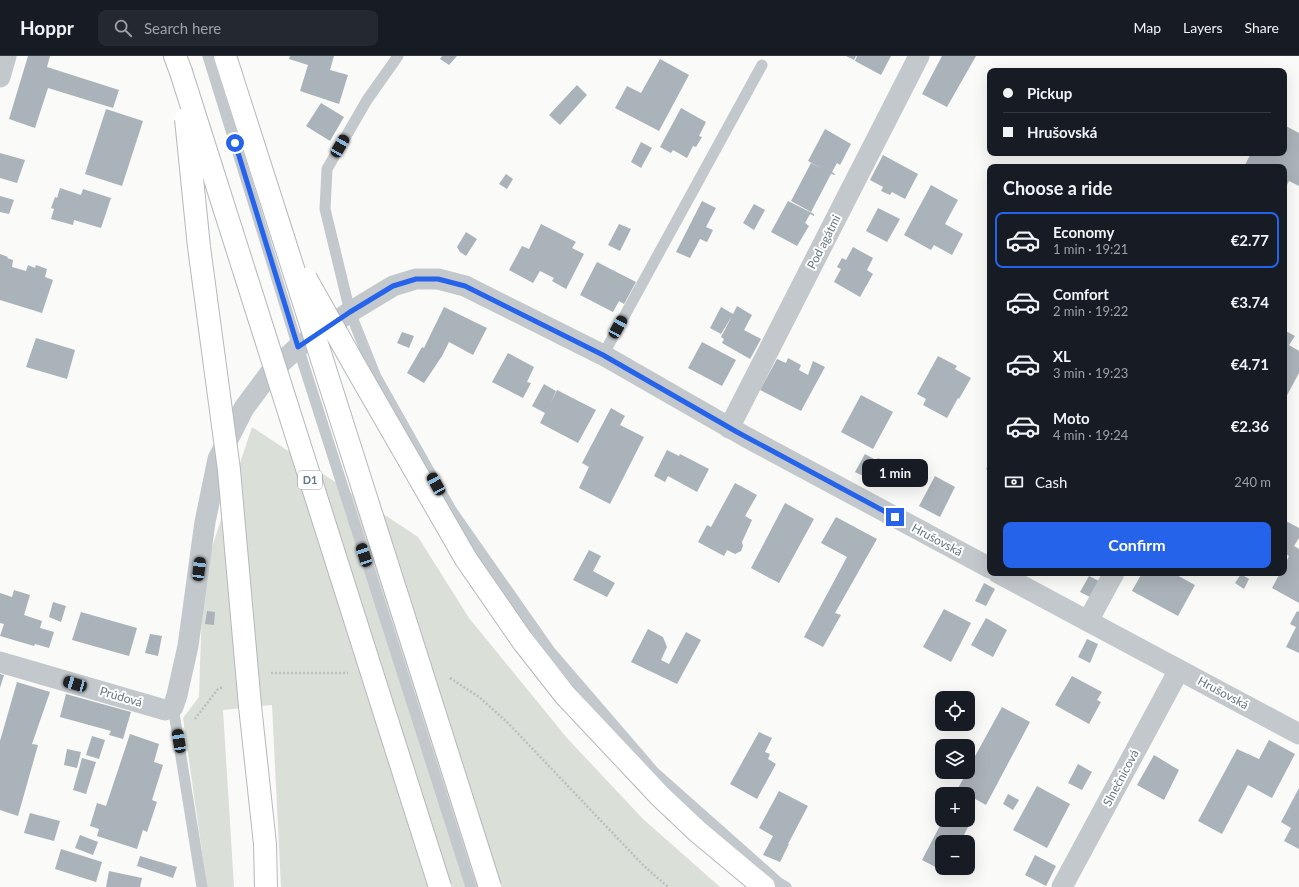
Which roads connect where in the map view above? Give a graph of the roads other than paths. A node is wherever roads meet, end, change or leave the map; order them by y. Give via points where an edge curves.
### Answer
1 (6, 56) edge
2 (208, 56) edge
3 (225, 56) edge
4 (398, 56) edge
5 (918, 56) edge
6 (178, 64) edge
7 (762, 65) dead end
8 (0, 77) edge
9 (283, 237) junction
10 (350, 312) junction
11 (298, 347) junction
12 (603, 355) junction
13 (729, 428) junction
14 (987, 566) edge
15 (1004, 576) edge
16 (1112, 576) edge
17 (1088, 621) junction
18 (0, 662) edge
19 (1180, 670) junction
20 (173, 707) junction
21 (1299, 734) edge
22 (202, 887) edge
23 (266, 887) edge
24 (440, 887) edge
25 (471, 887) edge
26 (490, 887) edge
27 (764, 887) edge
28 (786, 887) edge
29 (1062, 887) edge

1 - 8 street
2 - 11 lane
3 - 9 highway
4 - 10 lane via 367,100 327,169 325,209
5 - 13 street, Pod agátmi
6 - 23 highway, bridge via 229,470 265,844
6 - 24 highway, D1, bridge
7 - 12 lane
9 - 26 highway, bridge
9 - 27 highway, bridge via 466,559 522,640 565,695 660,796
10 - 11 street, Hrušovská
10 - 12 street, Hrušovská via 393,286 416,279 438,279 465,286
10 - 28 lane via 376,377 451,510 549,650 654,772
11 - 20 street, Hrušovská via 270,373 244,408 218,458 205,522 188,646
11 - 25 lane
12 - 13 street, Hrušovská
13 - 14 street, Hrušovská
15 - 17 street, Hrušovská
16 - 17 street
17 - 19 street, Hrušovská
18 - 20 street, Prúdová via 164,710
19 - 21 street, Hrušovská
19 - 29 street, Slnečnicová
20 - 22 lane

